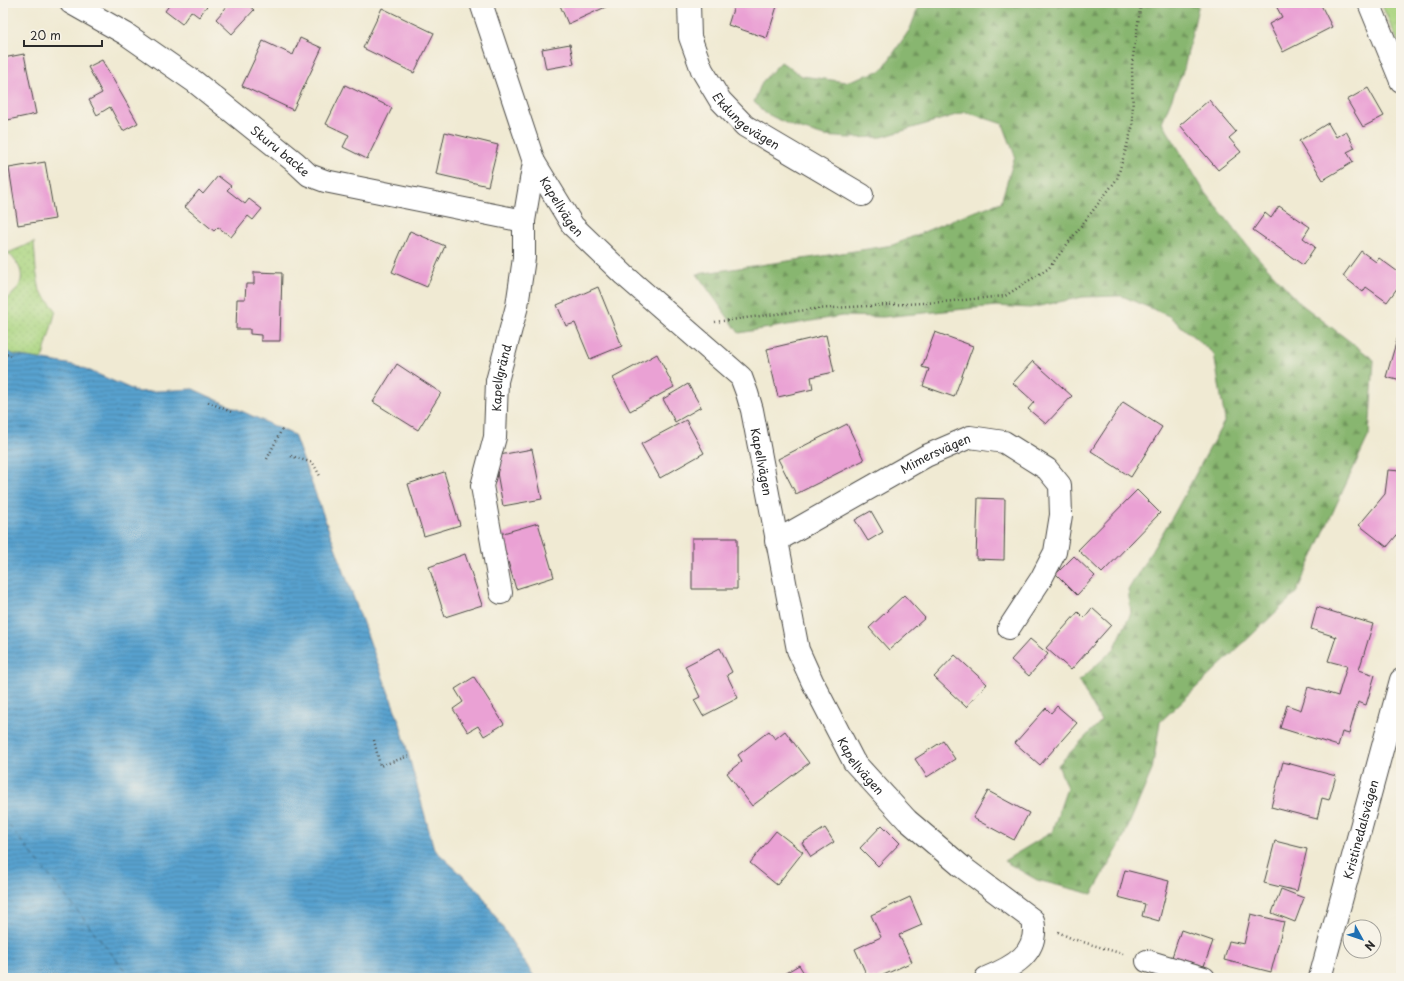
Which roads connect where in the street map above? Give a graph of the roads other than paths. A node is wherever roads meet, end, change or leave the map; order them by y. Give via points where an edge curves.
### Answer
1 (71, 3) edge
2 (481, 3) edge
3 (689, 3) edge
4 (1369, 3) edge
5 (1401, 81) edge
6 (534, 162) junction
7 (862, 195) dead end
8 (524, 220) junction
9 (776, 541) junction
10 (501, 593) dead end
11 (1009, 628) dead end
12 (1401, 680) edge
13 (1147, 961) road end
14 (986, 978) edge
15 (1204, 978) edge
16 (1320, 978) edge

1 - 8 street, Skuru backe via 126,34 195,82 309,174 325,181
2 - 6 street, Kapellvägen
3 - 7 street, Ekdungevägen via 690,37 702,70 720,100 745,126
4 - 5 street
6 - 8 street, Kapellgränd
6 - 9 street, Kapellvägen via 573,226 624,276 741,377 752,410
8 - 10 street, Kapellgränd via 524,258 517,306 497,381 495,436 482,486
9 - 11 street, Mimersvägen via 926,456 970,437 1004,442 1047,469 1060,484 1061,515 1055,552 1041,579
9 - 14 street, Kapellvägen via 798,650 854,762 907,820 1032,920 1035,929 1032,945 1023,958
12 - 16 street, Kristinedalsvägen
13 - 15 street

